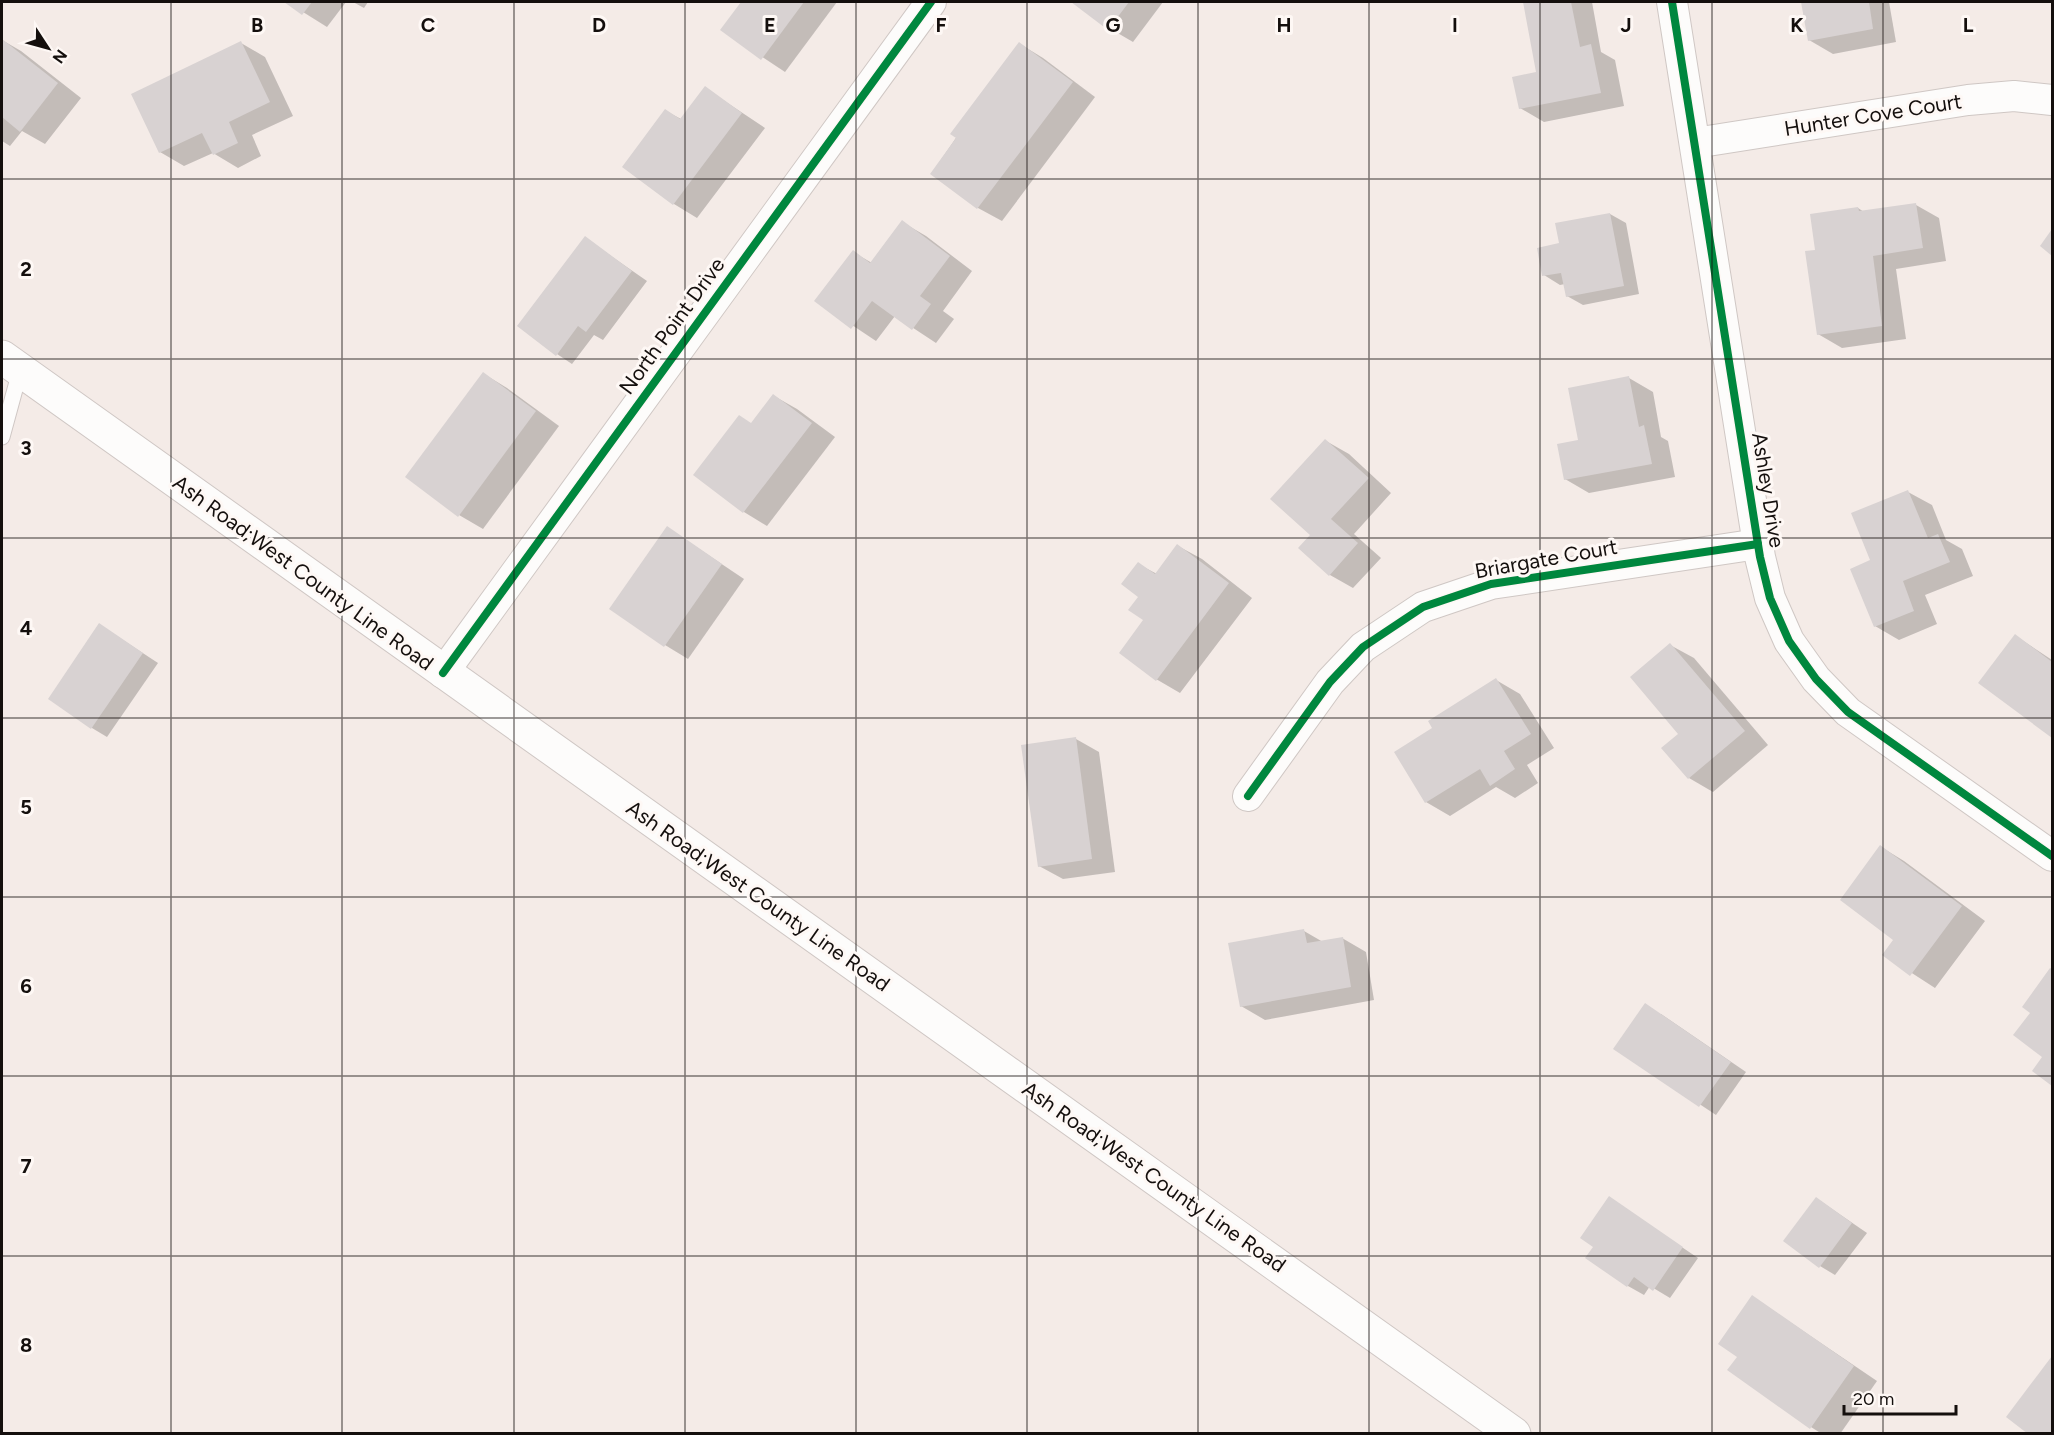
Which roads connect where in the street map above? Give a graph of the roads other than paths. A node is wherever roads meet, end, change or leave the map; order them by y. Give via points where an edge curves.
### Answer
1 (931, 2) edge
2 (1672, 2) edge
3 (2052, 100) edge
4 (1695, 143) junction
5 (11, 364) edge
6 (2, 437) edge
7 (1758, 544) junction
8 (443, 673) junction
9 (1248, 796) dead end
10 (2052, 856) edge
11 (1514, 1434) edge

1 - 8 street, North Point Drive
2 - 4 street, Ashley Drive
3 - 4 street, Hunter Cove Court via 2014,96 1968,100
4 - 7 street, Ashley Drive
5 - 6 lane
5 - 8 main road, Ash Road;West County Line Road
7 - 9 street, Briargate Court via 1491,584 1423,607 1363,647 1330,681
7 - 10 street, Ashley Drive via 1770,598 1789,641 1816,679 1848,712
8 - 11 main road, Ash Road;West County Line Road

